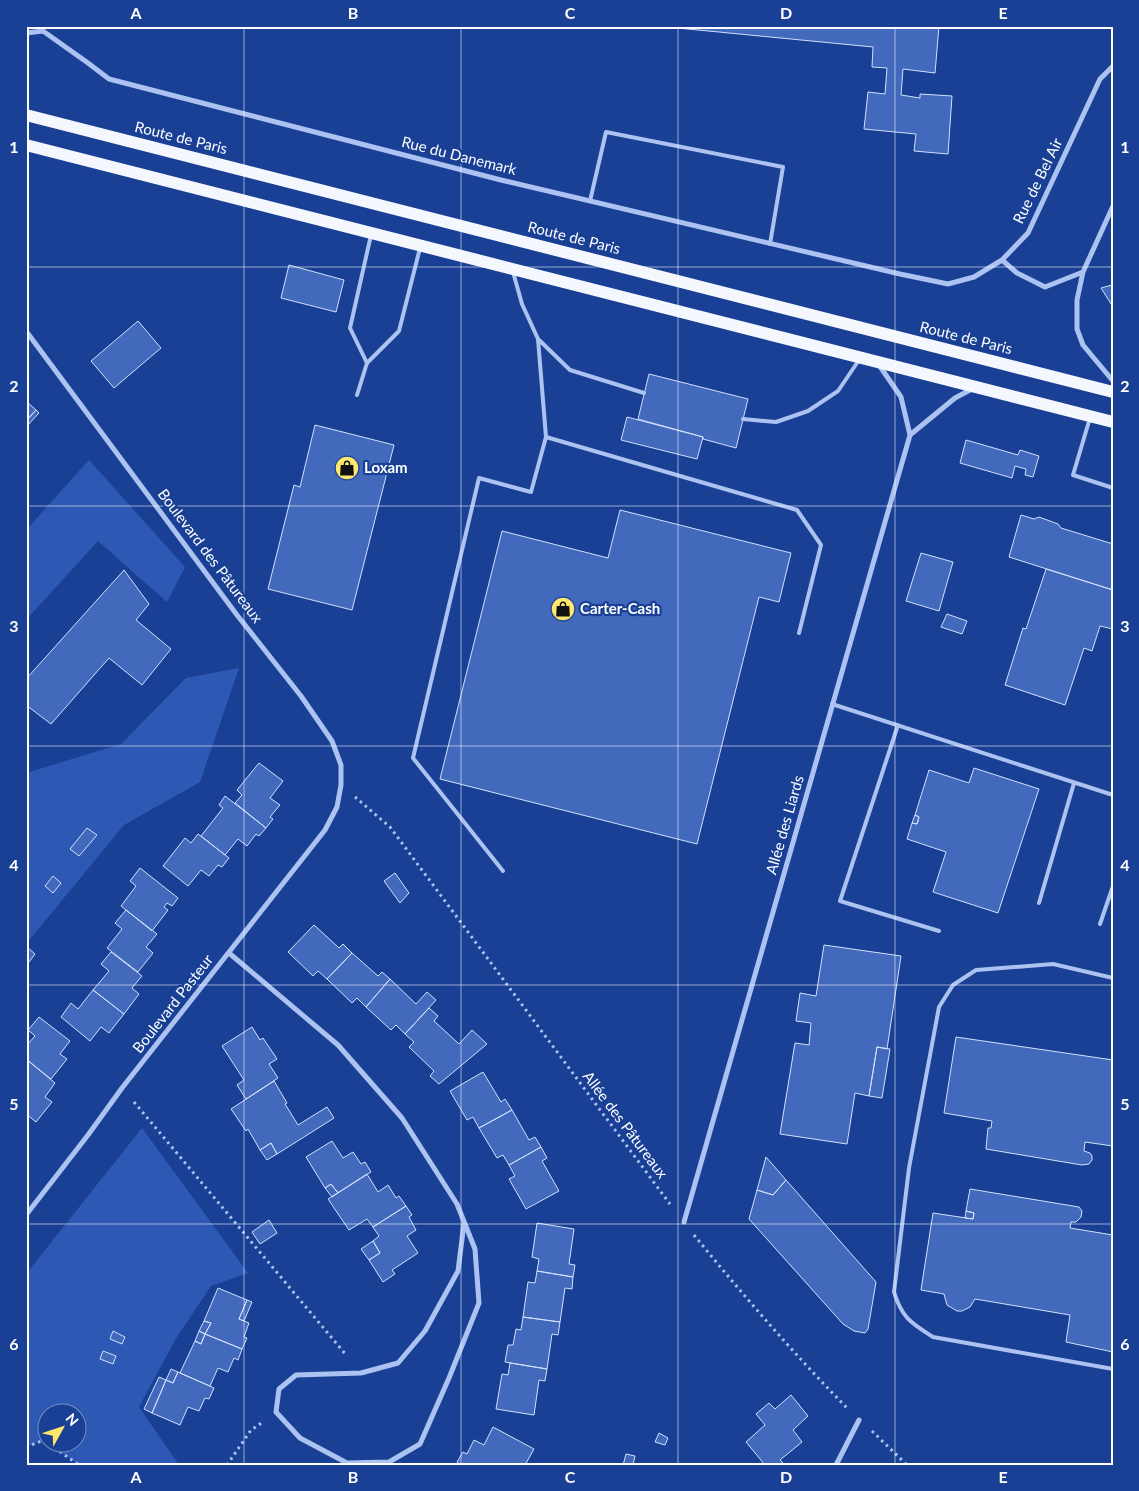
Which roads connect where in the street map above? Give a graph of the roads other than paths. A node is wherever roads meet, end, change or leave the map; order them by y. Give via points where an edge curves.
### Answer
1 (44, 29) edge
2 (26, 33) edge
3 (1113, 66) edge
4 (26, 115) edge
5 (26, 145) edge
6 (590, 202) junction
7 (1113, 206) edge
8 (371, 232) junction
9 (770, 244) junction
10 (421, 245) junction
11 (1002, 260) junction
12 (511, 268) junction
13 (1082, 272) junction
14 (900, 274) joint
15 (26, 331) edge
16 (538, 339) junction
17 (860, 358) junction
18 (876, 362) junction
19 (367, 363) junction
20 (1113, 381) edge
21 (976, 387) junction
22 (1113, 392) edge
23 (644, 393) dead end
24 (357, 394) dead end
25 (1090, 416) junction
26 (743, 419) dead end
27 (1113, 422) edge
28 (910, 435) junction
29 (546, 437) junction
30 (1113, 488) edge
31 (799, 634) dead end
32 (832, 704) junction
33 (898, 725) junction
34 (1074, 782) junction
35 (1113, 795) edge
36 (337, 807) joint
37 (503, 871) dead end
38 (1113, 886) edge
39 (1039, 903) dead end
40 (1100, 924) dead end
41 (939, 931) dead end
42 (230, 953) junction
43 (1113, 978) edge
44 (26, 1215) edge
45 (464, 1222) junction
46 (684, 1222) road end
47 (1113, 1369) edge
48 (859, 1420) road end
49 (836, 1465) edge

1 - 2 street, Rue du Danemark
1 - 6 street, Rue du Danemark via 109,79
3 - 11 street, Rue de Bel Air via 1100,79 1028,233
4 - 22 main road, Route de Paris
5 - 8 main road
6 - 9 street, Rue du Danemark
6 - 9 lane via 606,132 783,167
7 - 13 street
8 - 10 main road
8 - 19 lane via 350,328
9 - 14 street, Rue du Danemark
10 - 12 main road
10 - 19 lane via 399,331
11 - 13 street via 1017,273 1045,287
11 - 14 street, Rue de Bel Air via 974,277 948,284
12 - 16 lane via 522,304
12 - 17 main road
13 - 20 street via 1077,300 1078,329 1084,345
15 - 36 street, Boulevard des Pâtureaux via 332,741 341,765
16 - 23 lane via 570,370
16 - 29 lane
17 - 18 main road
17 - 26 lane via 838,391 808,411 776,422
18 - 21 main road
18 - 28 street, Allée des Liards via 901,397
19 - 24 lane
21 - 25 main road
21 - 28 street via 955,398
25 - 27 main road
25 - 30 lane via 1073,475
28 - 32 street, Allée des Liards
29 - 31 lane via 797,510 821,545
29 - 37 lane via 531,492 479,478 413,758
32 - 33 lane
32 - 46 street, Allée des Liards
33 - 34 lane
33 - 41 lane via 840,902
34 - 35 lane
34 - 39 lane
36 - 42 street, Boulevard Pasteur via 325,830
38 - 40 lane
42 - 44 street, Boulevard Pasteur
42 - 45 street via 338,1046 402,1118 457,1204
43 - 47 lane via 1053,964 976,970 953,984 939,1007 909,1168 894,1292 911,1323 933,1337
45 - 45 street via 475,1249 479,1302 420,1444 389,1462 347,1463 300,1438 276,1412 279,1389 296,1375 361,1373 398,1363 425,1331 458,1271
48 - 49 street

